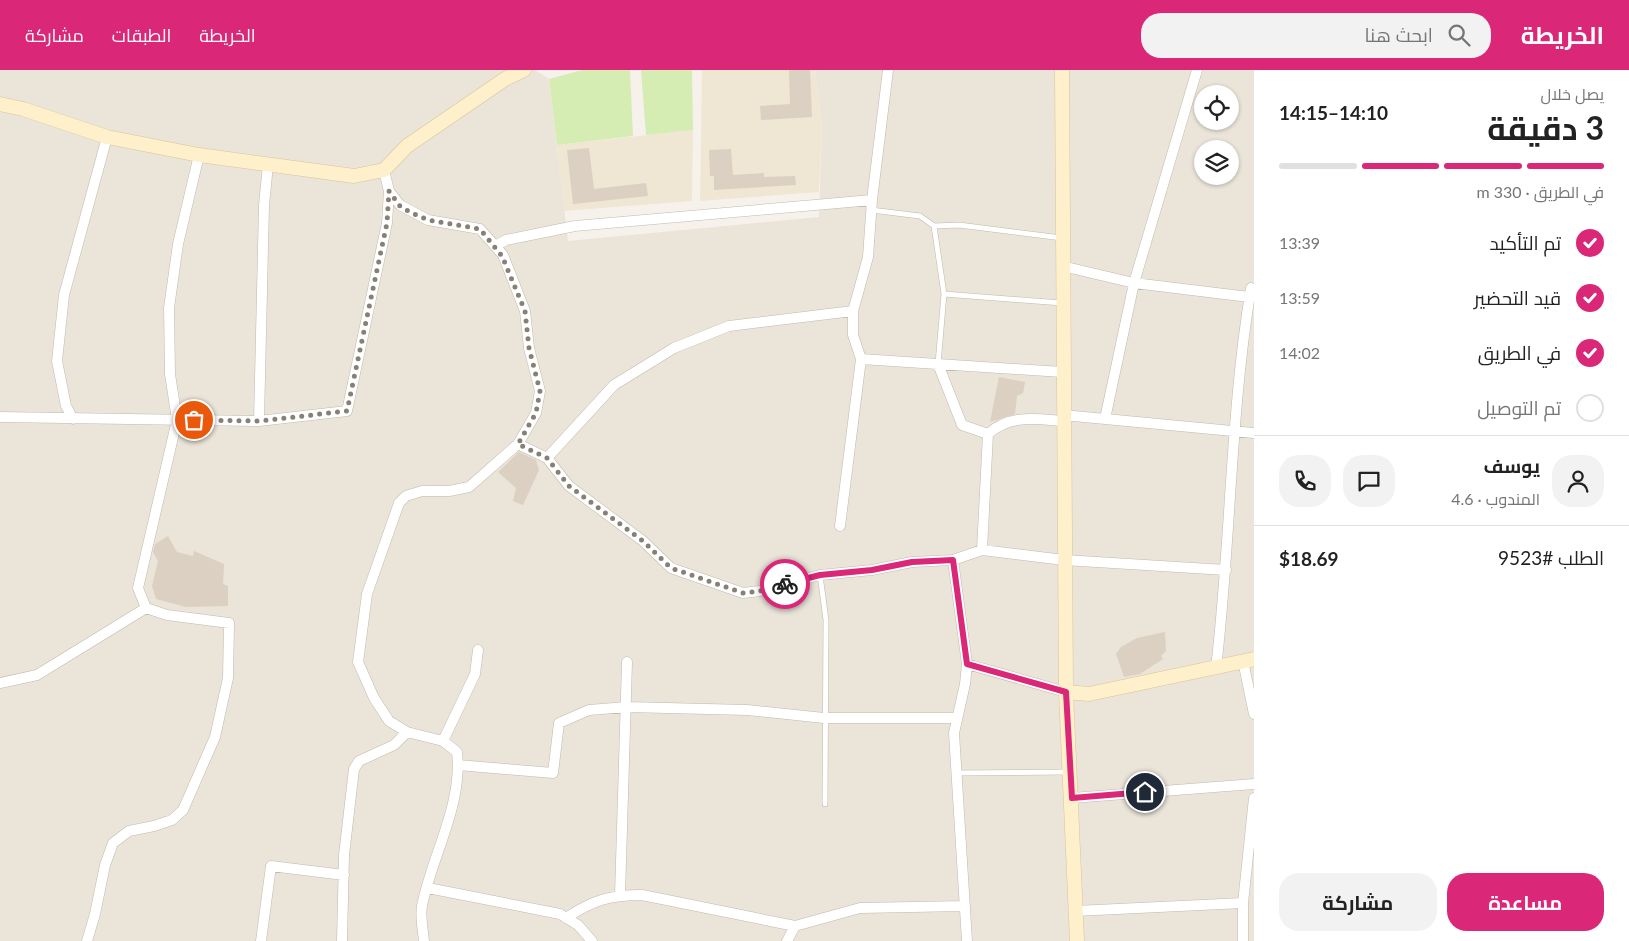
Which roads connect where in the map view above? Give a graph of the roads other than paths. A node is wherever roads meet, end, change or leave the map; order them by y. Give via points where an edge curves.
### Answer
1 (524, 70) edge
2 (888, 70) edge
3 (1062, 70) edge
4 (1197, 70) edge
5 (0, 104) edge
6 (107, 137) junction
7 (199, 155) junction
8 (268, 165) junction
9 (384, 170) junction
10 (389, 191) junction
11 (871, 205) junction
12 (934, 226) junction
13 (1062, 238) junction
14 (495, 246) junction
15 (1062, 266) junction
16 (1134, 283) junction
17 (1251, 291) edge
18 (944, 294) junction
19 (1062, 303) junction
20 (854, 312) junction
21 (861, 359) junction
22 (938, 364) junction
23 (1062, 372) junction
24 (0, 417) edge
25 (1063, 418) junction
26 (73, 419) junction
27 (1105, 419) junction
28 (177, 420) junction
29 (259, 421) junction
30 (1234, 431) junction
31 (1254, 433) edge
32 (988, 434) junction
33 (518, 444) junction
34 (547, 458) junction
35 (840, 526) dead end
36 (982, 550) junction
37 (953, 560) junction
38 (1064, 560) junction
39 (1226, 570) junction
40 (820, 575) junction
41 (146, 608) junction
42 (478, 650) dead end
43 (1249, 660) edge
44 (627, 662) dead end
45 (967, 664) junction
46 (1216, 668) junction
47 (0, 683) edge
48 (1066, 692) junction
49 (626, 707) junction
50 (1254, 714) edge
51 (824, 718) junction
52 (956, 718) junction
53 (407, 732) junction
54 (443, 741) junction
55 (458, 765) junction
56 (1070, 772) junction
57 (956, 773) junction
58 (1254, 784) edge
59 (1072, 798) junction
60 (1254, 798) edge
61 (825, 804) dead end
62 (344, 876) junction
63 (428, 888) junction
64 (620, 895) junction
65 (1243, 903) junction
66 (965, 906) junction
67 (1075, 911) junction
68 (566, 918) junction
69 (794, 926) junction
70 (87, 941) edge
71 (261, 941) edge
72 (342, 941) edge
73 (424, 941) edge
74 (592, 941) edge
75 (787, 941) edge
76 (967, 941) edge
77 (1077, 941) edge
78 (1243, 941) edge

1 - 9 street via 505,79 407,146
2 - 11 street
3 - 13 street
4 - 16 street
5 - 6 street
6 - 7 street
6 - 26 street via 64,296 57,361 66,406
7 - 8 street
7 - 28 street via 178,244 170,308 170,374
8 - 9 street via 354,176
8 - 29 street via 264,205
9 - 10 street
10 - 14 street via 400,206 410,212 428,220 480,229
10 - 29 street via 387,223 347,411
11 - 12 lane via 920,216
11 - 14 street via 575,226 506,240
11 - 20 street via 868,257
12 - 13 lane via 959,225
12 - 18 lane
13 - 15 street
14 - 33 street via 525,311 529,348 540,391 536,413
15 - 16 street
15 - 19 street
16 - 17 street
16 - 27 street
17 - 30 street
18 - 19 lane
18 - 22 lane
19 - 23 street
20 - 21 street via 853,335
20 - 34 street via 729,326 674,348 614,384
21 - 22 street
21 - 35 street
22 - 23 street
22 - 32 street via 962,425
23 - 25 street
24 - 26 street
25 - 27 street
25 - 32 street via 1024,418 1002,424
25 - 38 street
26 - 28 street
27 - 30 street
28 - 29 street
28 - 41 street via 138,588
30 - 31 street
30 - 39 street
32 - 36 street
33 - 34 street
33 - 53 street via 469,487 422,491 406,496 399,503 367,594 358,662 374,698 389,721
34 - 40 street via 569,486 643,541 671,568 743,593
36 - 37 street
36 - 38 street
37 - 40 street via 912,562
37 - 45 street
38 - 39 street
38 - 48 street
39 - 46 street
40 - 51 lane via 826,620
41 - 47 street via 37,675
41 - 70 street via 229,623 228,678 215,737 183,810 172,820 128,831 113,842
42 - 54 street via 475,674
43 - 46 street
43 - 50 street
44 - 49 street
45 - 48 street
45 - 52 street
46 - 48 street via 1089,694
48 - 56 street
49 - 51 street via 747,710
49 - 55 street via 589,710 560,723 553,773
49 - 64 street
51 - 52 street
51 - 61 lane
52 - 57 street
53 - 54 street
53 - 62 street via 394,745 359,761 354,770
54 - 55 street via 457,752
55 - 63 street via 454,797
56 - 57 lane
56 - 59 street
57 - 66 street
58 - 59 street
59 - 67 street
60 - 65 street
62 - 71 street via 271,866
62 - 72 street
63 - 68 street via 532,906
63 - 73 street via 422,908
64 - 68 street via 587,904
64 - 69 street via 642,895
65 - 67 street
65 - 78 street
66 - 69 street via 860,908
66 - 76 street
67 - 77 street
68 - 74 street via 578,925
69 - 75 street

